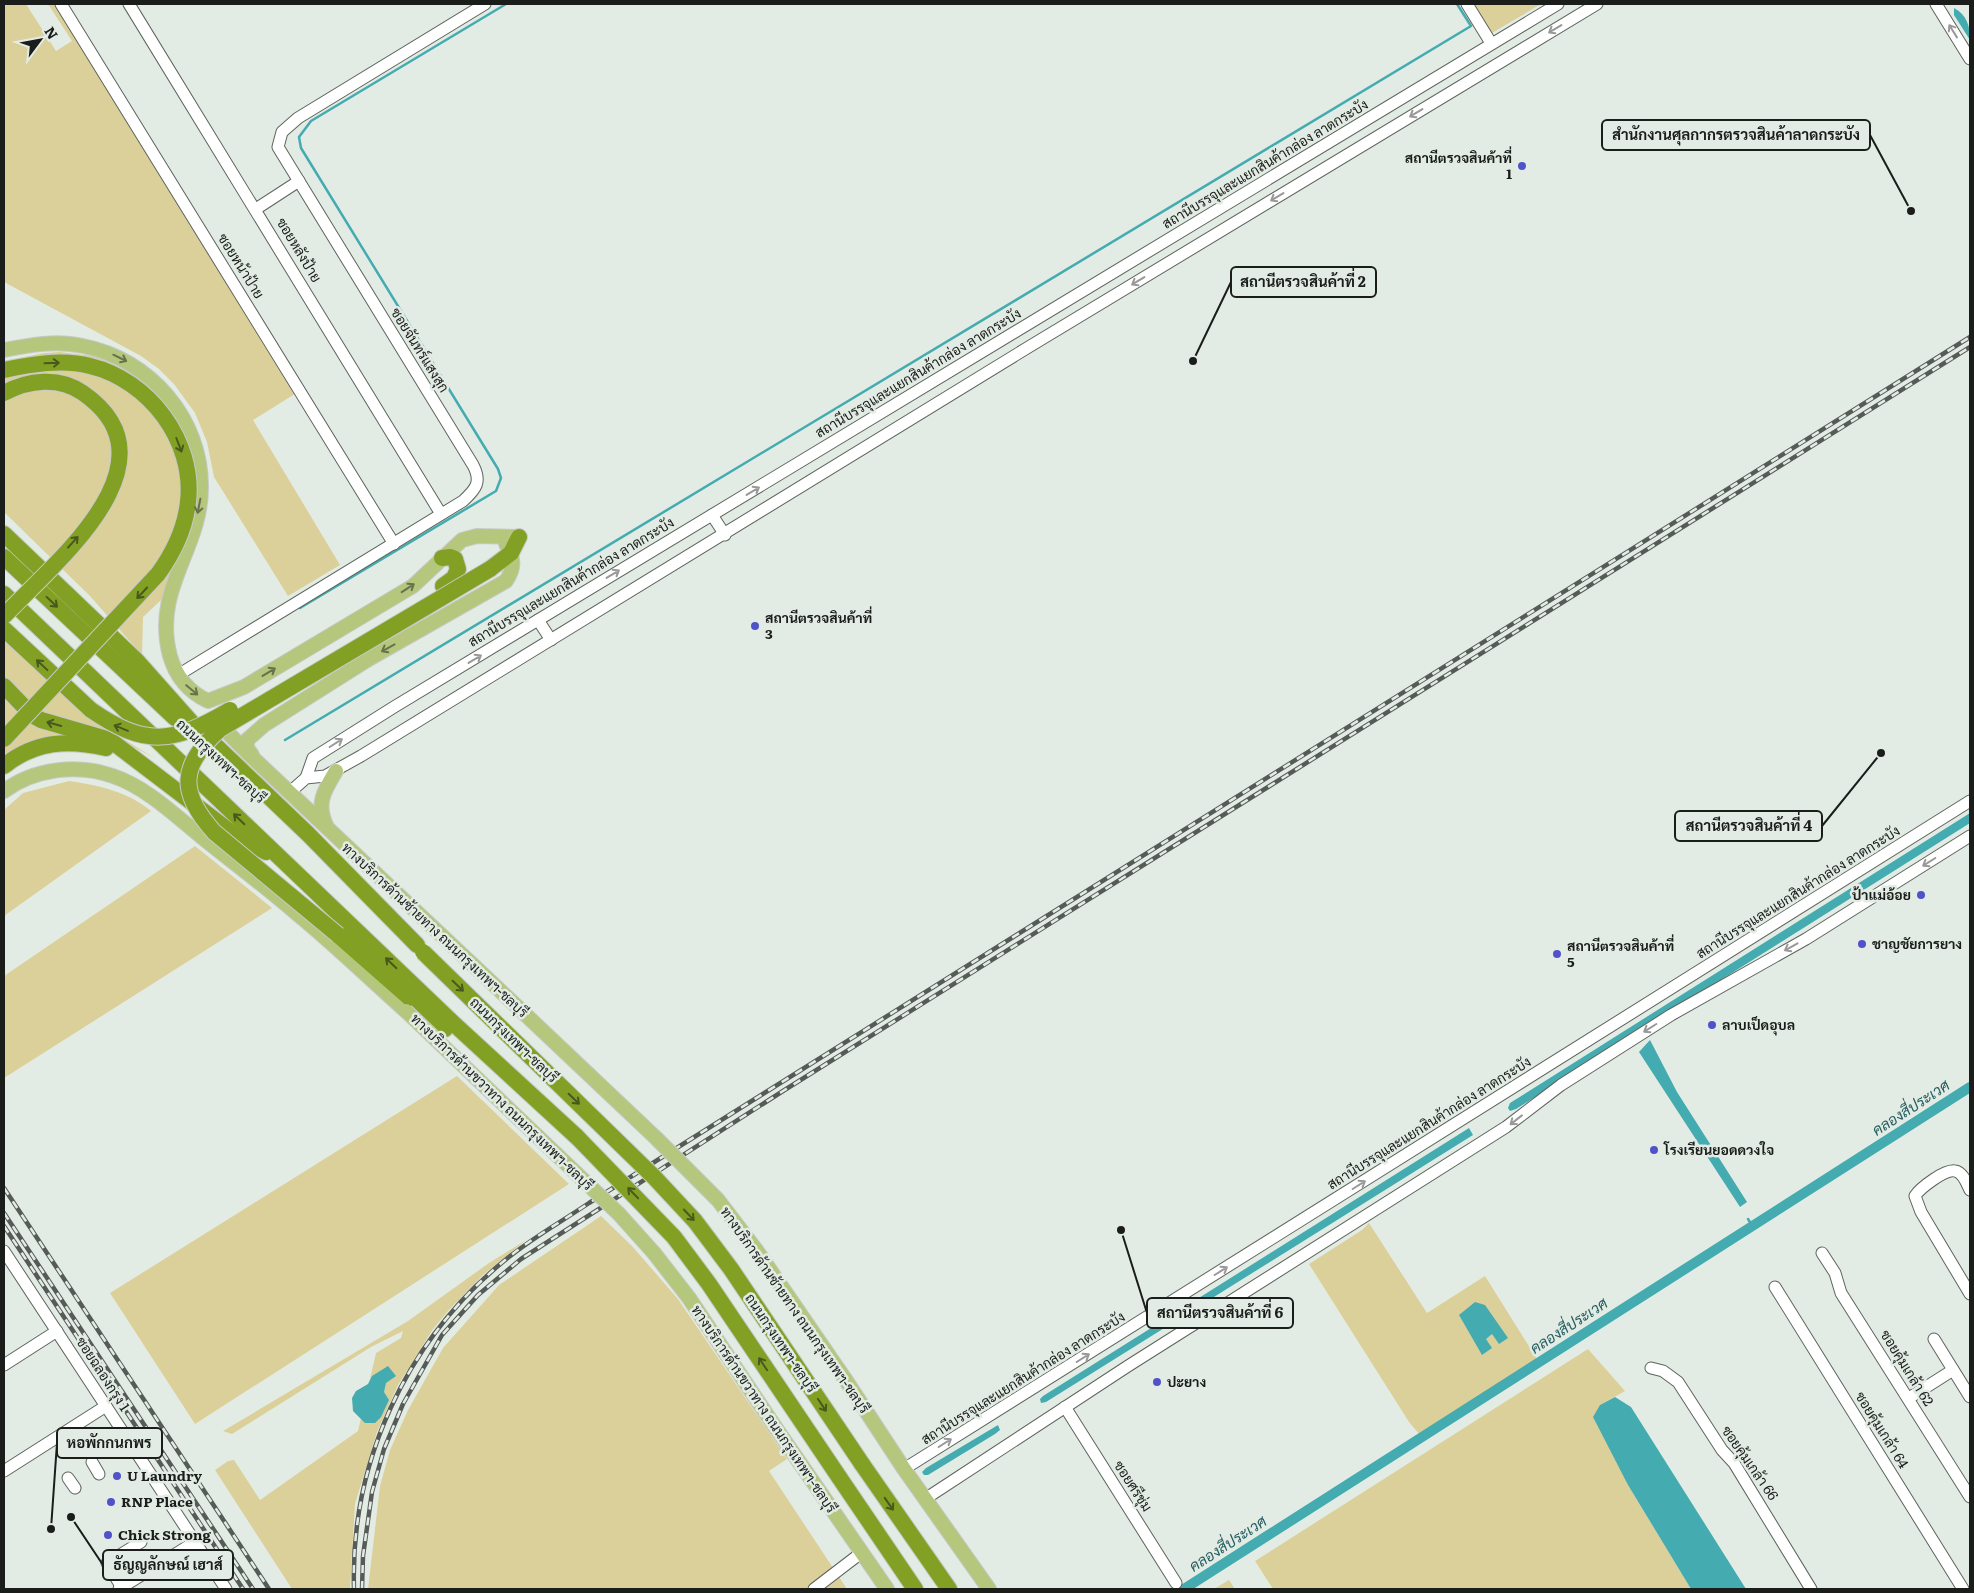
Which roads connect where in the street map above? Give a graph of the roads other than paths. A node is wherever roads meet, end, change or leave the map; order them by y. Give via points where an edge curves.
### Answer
1 (61, 4) edge
2 (129, 4) edge
3 (462, 4) edge
4 (485, 4) edge
5 (1467, 4) edge
6 (1558, 4) edge
7 (1597, 4) edge
8 (1936, 4) edge
9 (1584, 7) edge
10 (467, 15) junction
11 (1491, 44) junction
12 (1970, 59) edge
13 (298, 181) junction
14 (256, 209) junction
15 (4, 350) edge
16 (4, 370) edge
17 (4, 393) edge
18 (441, 514) junction
19 (712, 515) junction
20 (4, 523) edge
21 (4, 534) edge
22 (725, 535) junction
23 (499, 536) junction
24 (519, 537) joint
25 (394, 544) junction
26 (511, 553) junction
27 (4, 557) edge
28 (442, 558) junction
29 (4, 594) edge
30 (4, 616) edge
31 (538, 620) junction
32 (4, 629) edge
33 (550, 640) junction
34 (121, 645) junction
35 (178, 675) junction
36 (4, 686) edge
37 (226, 695) junction
38 (4, 739) edge
39 (129, 757) junction
40 (253, 758) junction
41 (4, 766) edge
42 (336, 771) junction
43 (306, 778) junction
44 (4, 791) edge
45 (290, 792) junction
46 (1970, 801) edge
47 (329, 830) junction
48 (1970, 836) edge
49 (288, 864) junction
50 (420, 948) junction
51 (532, 1096) junction
52 (1970, 1190) edge
53 (4, 1251) edge
54 (1822, 1253) dead end
55 (1775, 1287) dead end
56 (1970, 1294) edge
57 (56, 1331) junction
58 (1934, 1340) dead end
59 (4, 1364) edge
60 (1651, 1368) dead end
61 (1954, 1370) junction
62 (1970, 1397) edge
63 (1909, 1398) junction
64 (106, 1406) junction
65 (1065, 1406) junction
66 (92, 1462) dead end
67 (904, 1469) junction
68 (4, 1471) edge
69 (99, 1474) dead end
70 (68, 1478) dead end
71 (75, 1488) dead end
72 (1970, 1497) edge
73 (925, 1499) junction
74 (141, 1542) dead end
75 (195, 1542) junction
76 (857, 1556) junction
77 (1176, 1583) dead end
78 (120, 1589) edge
79 (226, 1589) edge
80 (814, 1589) edge
81 (887, 1589) edge
82 (916, 1589) edge
83 (948, 1589) edge
84 (989, 1589) edge
85 (1812, 1589) edge
86 (1963, 1589) edge

1 - 25 street, ซอยหน้าป้าย
2 - 14 street, ซอยหลังป้าย
3 - 10 street
4 - 10 street, ซอยจันทร์แสงสุก
5 - 11 street
6 - 11 street, สถานีบรรจุและแยกสินค้ากล่อง ลาดกระบัง
7 - 9 street
12 -> 8 street
9 -> 22 street
10 - 13 street, ซอยจันทร์แสงสุก via 285,129 278,147
19 -> 11 street, สถานีบรรจุและแยกสินค้ากล่อง ลาดกระบัง
13 - 14 street
13 - 18 street, ซอยจันทร์แสงสุก via 476,471 478,479 474,491
14 - 18 street, ซอยหลังป้าย
15 -> 35 main road via 57,343 82,345 114,355 151,378 182,415 198,458 201,488 196,520 166,608 167,645
16 -> 38 highway, bridge via 43,363 72,363 100,368 126,380 148,398 173,431 185,462 189,492 182,530 158,574
30 -> 17 highway, bridge via 103,507 117,477 119,453 108,417 79,390 35,381
18 - 25 street, ซอยจันทร์แสงสุก
19 - 22 street
31 -> 19 street, สถานีบรรจุและแยกสินค้ากล่อง ลาดกระบัง
20 - 34 highway via 85,602
21 - 34 highway
22 - 33 street
23 - 24 main road
23 - 26 main road
23 - 28 main road via 462,540
24 - 26 highway
25 - 35 street, ซอยจันทร์แสงสุก
26 -> 40 main road via 512,572 506,581 367,660 252,734 247,746
26 - 51 highway, bridge via 490,569 220,729 201,746 191,763 188,785 198,814 214,832 303,904 463,1046
27 -> 50 highway, ถนนกรุงเทพฯ-ชลบุรี
28 -> 32 highway, bridge via 455,559 458,568 454,578 443,586 204,726 174,737 141,736 115,727 91,710
37 -> 28 main road via 413,586
49 -> 29 highway, ถนนกรุงเทพฯ-ชลบุรี
31 - 33 street
43 -> 31 street, สถานีบรรจุและแยกสินค้ากล่อง ลาดกระบัง via 313,758
33 - 42 street
34 - 50 highway via 192,722
35 -> 37 main road via 196,695 208,701
39 -> 36 highway via 110,740 32,715
37 - 40 main road, ทางบริการด้านซ้ายทาง ถนนกรุงเทพฯ-ชลบุรี via 217,707 218,714 229,734
39 - 41 highway via 88,744 61,743 27,750
39 - 49 highway via 236,836
40 - 45 main road, ทางบริการด้านซ้ายทาง ถนนกรุงเทพฯ-ชลบุรี
42 - 43 street
42 - 47 main road via 321,799 322,816
43 - 45 street
44 - 76 main road, ทางบริการด้านขวาทาง ถนนกรุงเทพฯ-ชลบุรี, bridge via 34,776 63,770 90,770 122,780 157,801 296,912 406,1011 619,1214 654,1252 689,1298
45 - 47 main road, ทางบริการด้านซ้ายทาง ถนนกรุงเทพฯ-ชลบุรี
67 -> 46 street, สถานีบรรจุและแยกสินค้ากล่อง ลาดกระบัง
47 - 67 main road, ทางบริการด้านซ้ายทาง ถนนกรุงเทพฯ-ชลบุรี, bridge via 718,1200 757,1251
48 -> 65 street via 1806,938 1663,1020 1561,1085 1506,1127
51 -> 49 highway, ถนนกรุงเทพฯ-ชลบุรี
50 -> 83 highway, ถนนกรุงเทพฯ-ชลบุรี, bridge via 695,1221
82 -> 51 highway, ถนนกรุงเทพฯ-ชลบุรี, bridge via 674,1237 577,1137
52 - 56 street via 1961,1174 1946,1172 1919,1190 1916,1196 1921,1212
53 - 57 street, ซอยฉลองกรุง 1
54 - 63 street, ซอยคุ้มเกล้า 62 via 1835,1273 1841,1293
55 - 86 street, ซอยคุ้มเกล้า 64
57 - 59 street
57 - 64 street, ซอยฉลองกรุง 1
58 - 61 street
60 - 85 street, ซอยคุ้มเกล้า 66 via 1664,1371 1678,1382 1722,1450 1737,1466
61 - 62 street
61 - 63 street
63 - 72 street, ซอยคุ้มเกล้า 62
64 - 68 street
64 - 75 street, ซอยฉลองกรุง 1
65 - 73 street
65 - 77 street, ซอยศรีชุ่ม
66 - 69 street
67 - 73 main road, ทางบริการด้านซ้ายทาง ถนนกรุงเทพฯ-ชลบุรี
70 - 71 street
73 - 84 main road, ทางบริการด้านซ้ายทาง ถนนกรุงเทพฯ-ชลบุรี
74 - 78 street via 107,1564
75 - 78 street
75 - 79 street, ซอยฉลองกรุง 1
76 - 80 street
76 - 81 main road, ทางบริการด้านขวาทาง ถนนกรุงเทพฯ-ชลบุรี

